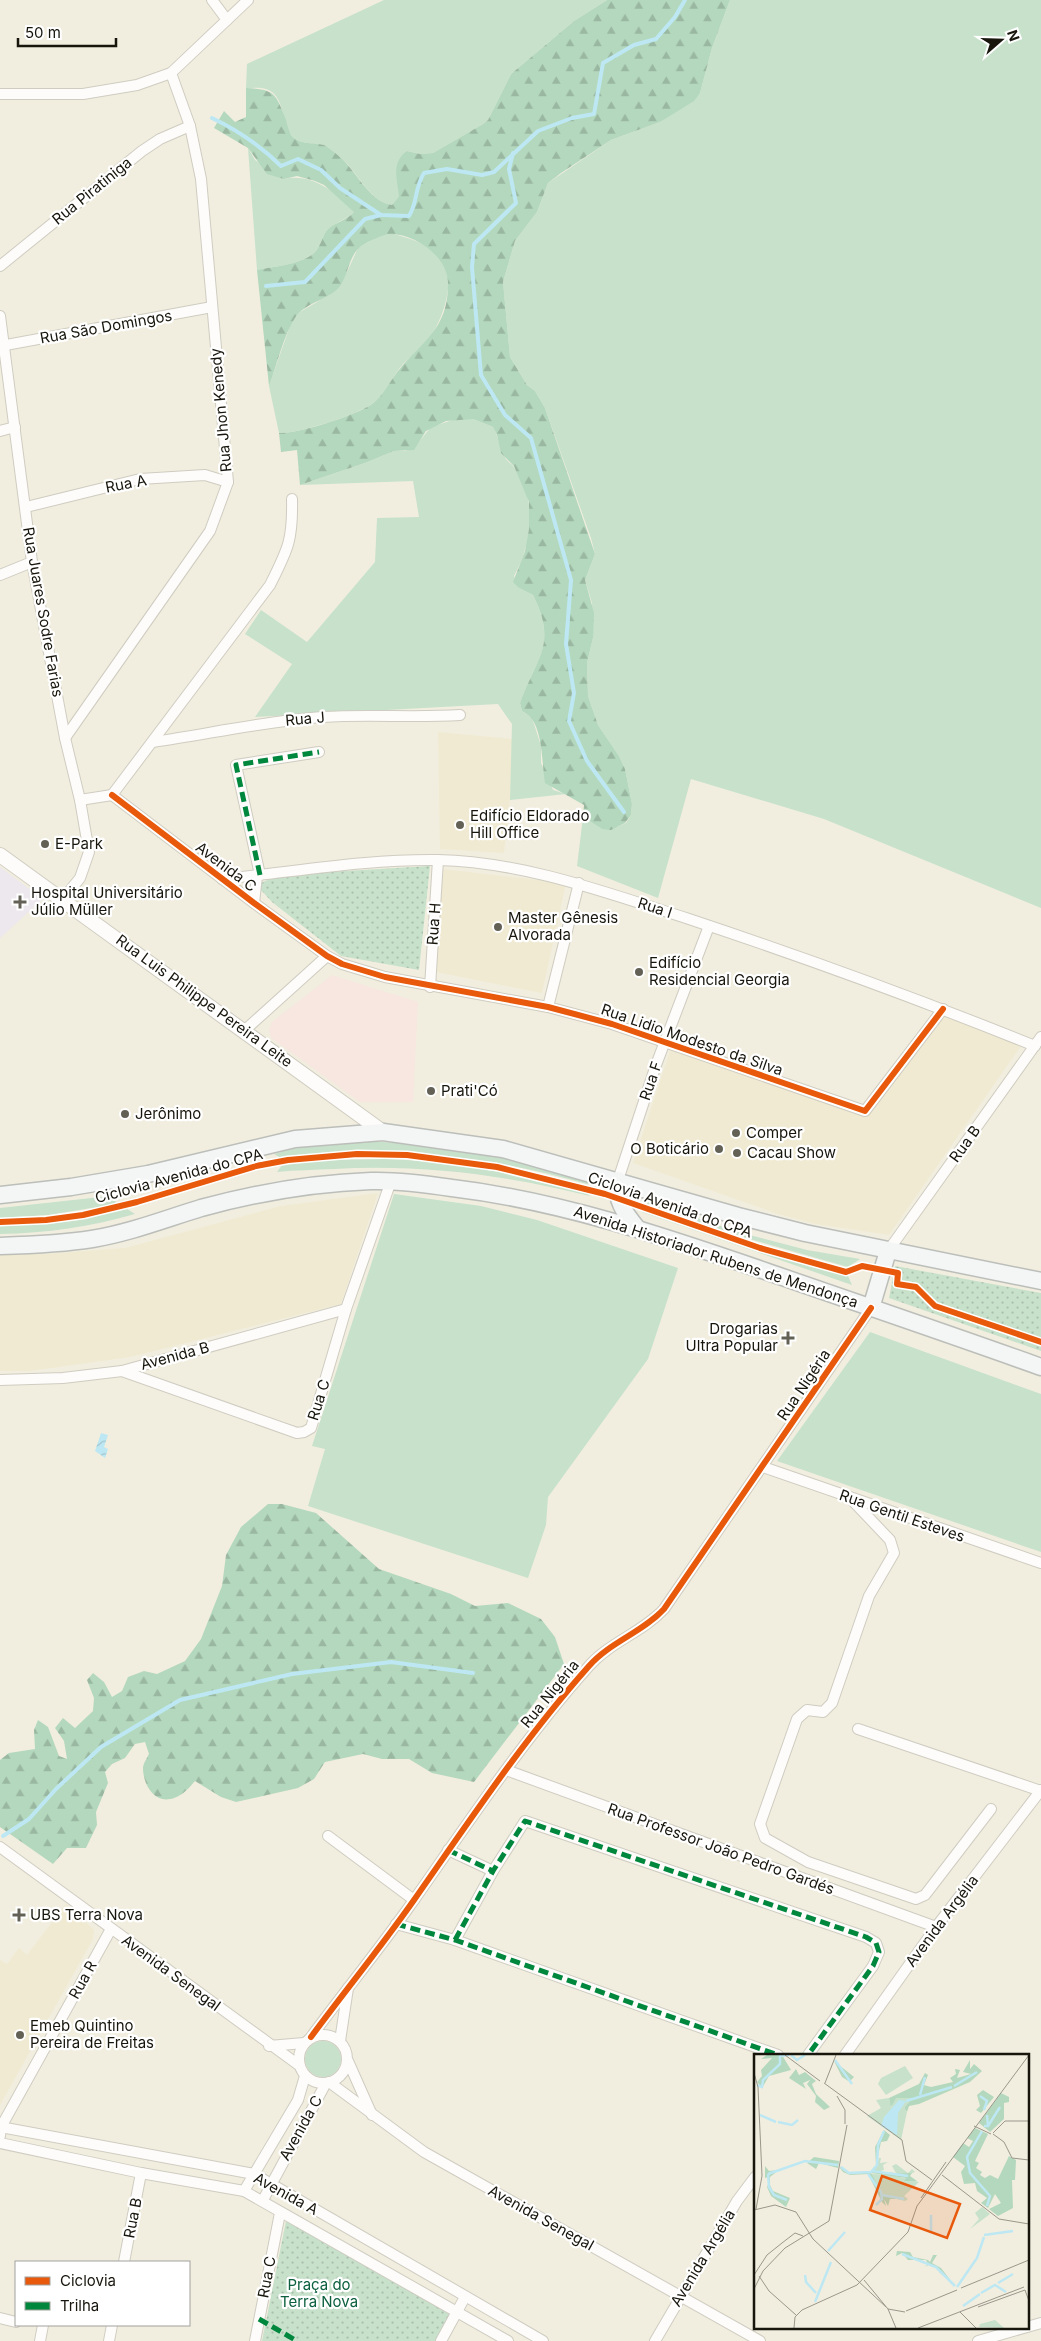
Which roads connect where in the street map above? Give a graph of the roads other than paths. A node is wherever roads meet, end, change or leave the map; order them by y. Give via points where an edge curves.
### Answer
1 (212, 0) edge
2 (248, 0) edge
3 (227, 20) junction
4 (171, 73) junction
5 (0, 94) edge
6 (190, 126) junction
7 (0, 266) edge
8 (212, 307) junction
9 (0, 316) edge
10 (2, 346) edge
11 (15, 427) junction
12 (0, 431) edge
13 (228, 482) junction
14 (292, 499) dead end
15 (26, 507) junction
16 (32, 562) junction
17 (0, 574) edge
18 (460, 716) dead end
19 (65, 738) junction
20 (153, 742) junction
21 (319, 752) dead end
22 (112, 795) junction
23 (80, 800) junction
24 (0, 855) edge
25 (438, 860) junction
26 (259, 875) junction
27 (222, 879) junction
28 (579, 883) junction
29 (63, 899) junction
30 (254, 903) junction
31 (709, 926) junction
32 (327, 956) junction
33 (430, 987) junction
34 (548, 1007) junction
35 (944, 1009) junction
36 (245, 1030) junction
37 (1038, 1041) edge
38 (664, 1043) junction
39 (383, 1132) junction
40 (618, 1180) junction
41 (390, 1181) junction
42 (0, 1194) edge
43 (637, 1228) junction
44 (0, 1246) edge
45 (888, 1251) junction
46 (1041, 1281) edge
47 (871, 1308) junction
48 (346, 1309) junction
49 (1041, 1367) edge
50 (122, 1371) junction
51 (0, 1380) edge
52 (763, 1467) junction
53 (851, 1499) junction
54 (1041, 1563) edge
55 (858, 1729) dead end
56 (506, 1770) junction
57 (1041, 1790) edge
58 (992, 1809) dead end
59 (328, 1836) dead end
60 (0, 1847) edge
61 (448, 1850) junction
62 (492, 1870) junction
63 (414, 1900) junction
64 (396, 1924) junction
65 (936, 1928) junction
66 (111, 1929) junction
67 (455, 1940) junction
68 (348, 1987) junction
69 (308, 2040) junction
70 (340, 2041) junction
71 (269, 2046) junction
72 (775, 2054) edge
73 (809, 2054) edge
74 (846, 2054) edge
75 (348, 2061) junction
76 (303, 2071) junction
77 (328, 2083) junction
78 (372, 2116) junction
79 (0, 2130) edge
80 (0, 2143) edge
81 (141, 2173) junction
82 (254, 2174) junction
83 (754, 2178) edge
84 (271, 2183) junction
85 (244, 2191) junction
86 (263, 2200) junction
87 (280, 2213) junction
88 (124, 2261) edge
89 (680, 2296) junction
90 (464, 2297) junction
91 (457, 2313) junction
92 (0, 2318) edge
93 (15, 2322) edge
94 (1041, 2323) edge
95 (43, 2326) edge
96 (112, 2326) edge
97 (1028, 2327) edge
98 (1024, 2328) edge
99 (40, 2341) edge
100 (109, 2341) edge
101 (255, 2341) edge
102 (441, 2341) edge
103 (508, 2341) edge
104 (543, 2341) edge
105 (655, 2341) edge
106 (760, 2341) edge
107 (978, 2341) edge

1 - 3 street
2 - 3 street
3 - 4 street
4 - 5 street via 138,86 83,94
4 - 6 street, Rua Jhon Kenedy
6 - 7 street, Rua Piratiniga via 142,151
6 - 8 street, Rua Jhon Kenedy via 201,179
8 - 10 street, Rua São Domingos
8 - 13 street, Rua Jhon Kenedy
9 - 10 street, Rua Juares Sodre Farias
10 - 11 street, Rua Juares Sodre Farias
11 - 12 street
11 - 15 street, Rua Juares Sodre Farias
13 - 15 street, Rua A via 204,476 140,479
13 - 19 street, Rua Jhon Kenedy via 210,531
14 - 20 street via 293,528 289,549 270,585
15 - 16 street, Rua Juares Sodre Farias
16 - 17 street
16 - 19 street, Rua Juares Sodre Farias
18 - 20 street, Rua J via 325,717 271,722
19 - 23 street, Rua Juares Sodre Farias
20 - 22 street
21 - 26 street via 236,766
22 - 23 street
22 - 27 street, Avenida C
23 - 29 street, Rua Juares Sodre Farias via 89,852 80,878
24 - 29 street, Rua Luis Philippe Pereira Leite
25 - 26 street, Rua I via 336,866
25 - 28 street, Rua I via 508,868
25 - 33 street, Rua H
26 - 27 street, Rua I
26 - 30 street
27 - 30 street, Avenida C
28 - 31 street, Rua I
28 - 34 street
29 - 36 street, Rua Luis Philippe Pereira Leite
30 - 32 street, Avenida C
31 - 35 street, Rua I
31 - 38 street, Rua F
32 - 33 street, Rua Lidio Modesto da Silva via 385,977
32 - 36 street
33 - 34 street, Rua Lidio Modesto da Silva
34 - 38 street, Rua Lidio Modesto da Silva via 612,1024
35 - 37 street, Rua I
35 - 38 street, Rua Lidio Modesto da Silva via 865,1111
36 - 39 street, Rua Luis Philippe Pereira Leite
37 - 45 street, Rua B
38 - 40 street, Rua F
39 - 40 main road via 503,1149
39 - 42 main road via 295,1139 142,1175 43,1191
40 - 43 main road via 619,1203
40 - 45 main road via 738,1216
41 - 43 main road, Avenida Historiador Rubens de Mendonça via 496,1193
41 - 44 main road, Avenida Historiador Rubens de Mendonça via 286,1190 202,1208 92,1239
41 - 48 street, Rua C
43 - 47 main road, Avenida Historiador Rubens de Mendonça
45 - 46 main road
45 - 47 main road
47 - 49 main road, Avenida Historiador Rubens de Mendonça
47 - 52 street, Rua Nigéria
48 - 50 street, Avenida B
48 - 50 street, Rua C via 310,1428 304,1432
50 - 51 street, Avenida B via 63,1378
52 - 53 street, Rua Gentil Esteves
52 - 56 street, Rua Nigéria via 664,1609 597,1658
53 - 54 street, Rua Gentil Esteves
53 - 58 street via 890,1540 894,1553 869,1596 832,1703 823,1712 807,1710 797,1719 760,1824 761,1832 765,1838 808,1862 916,1899 924,1895
55 - 57 street
56 - 61 street, Rua Nigéria
56 - 65 street, Rua Professor João Pedro Gardés
57 - 65 street, Avenida Argélia
59 - 63 street
60 - 66 street, Avenida Senegal
61 - 62 street
61 - 63 street, Rua Nigéria
62 - 67 street
62 - 73 street via 525,1821 866,1937 876,1943 879,1952 873,1966
63 - 64 street, Rua Nigéria
64 - 67 street
64 - 68 street, Rua Nigéria
65 - 74 street, Avenida Argélia
66 - 71 street, Avenida Senegal
66 - 79 street, Rua R
67 - 72 street
68 - 69 street, Rua Nigéria
68 - 70 street
69 - 70 street via 327,2035
69 - 71 street
69 - 76 street, Rua Nigéria via 298,2058
70 - 75 street
71 - 76 street, Avenida Senegal
75 - 77 street via 338,2078
75 - 78 street
76 - 77 street via 312,2081
76 - 82 street, Avenida C via 298,2100
77 - 78 street, Avenida Senegal
77 - 84 street, Avenida C
78 - 89 street, Avenida Senegal via 424,2152
79 - 82 street, Avenida A
80 - 81 street, Avenida A
81 - 85 street, Avenida A
81 - 88 street, Rua B
82 - 84 street, Avenida A
82 - 85 street, Avenida C
83 - 89 street, Avenida Argélia
84 - 86 street, Avenida C
84 - 90 street, Avenida A
85 - 86 street, Avenida A
86 - 87 street, Avenida A
87 - 91 street, Avenida A
87 - 101 street, Rua C
89 - 105 street, Avenida Argélia
89 - 106 street, Avenida Senegal
90 - 91 street
90 - 104 street, Avenida A
91 - 102 street
91 - 103 street, Avenida A
92 - 93 street
94 - 97 street
95 - 99 street
96 - 100 street
98 - 107 street

